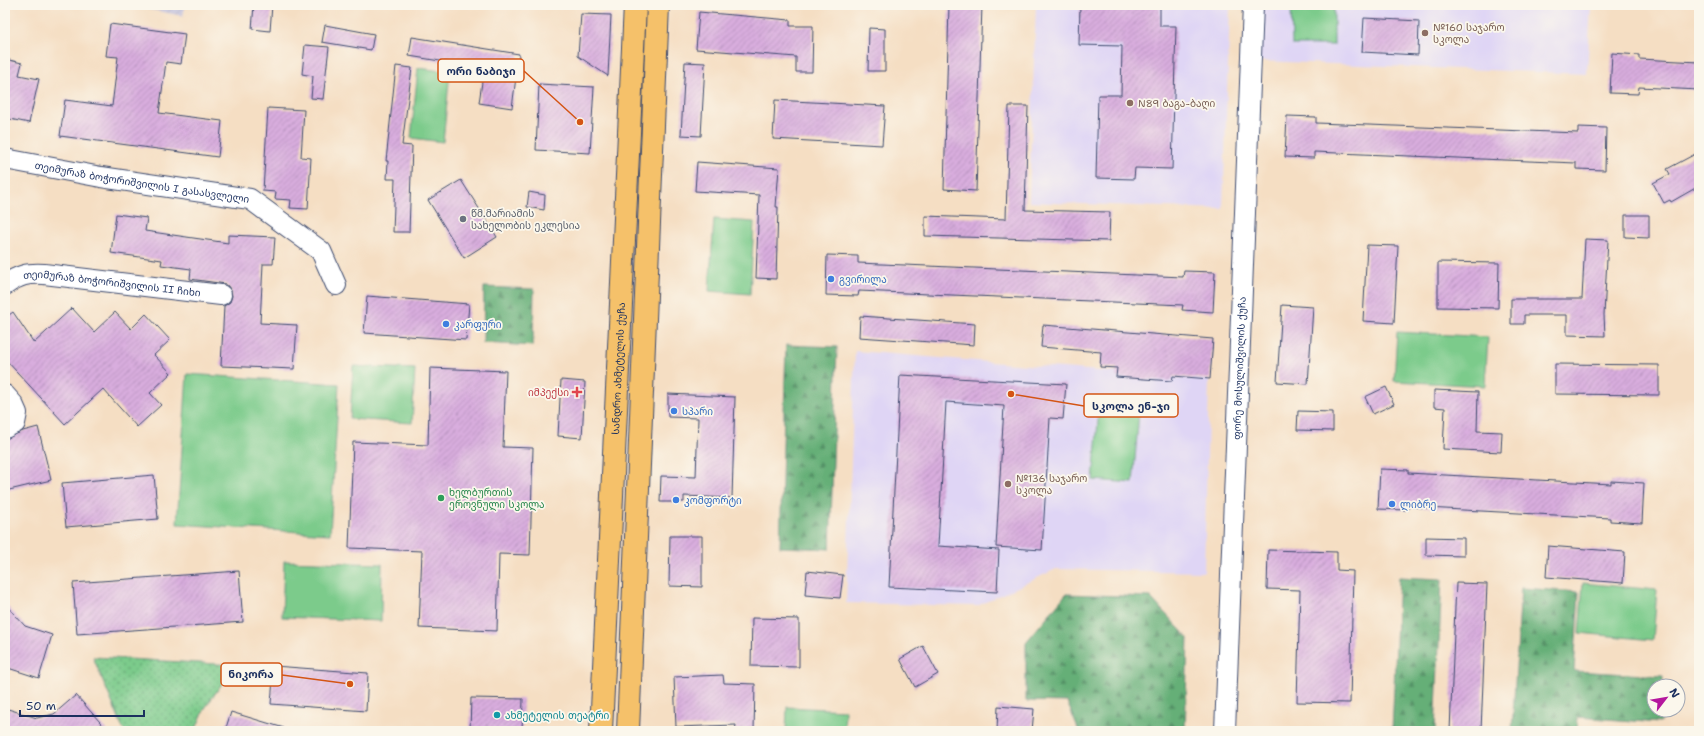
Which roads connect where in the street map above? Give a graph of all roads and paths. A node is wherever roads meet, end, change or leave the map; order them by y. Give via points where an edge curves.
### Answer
1 (635, 5) edge
2 (658, 5) edge
3 (1253, 5) edge
4 (629, 137) junction
5 (651, 138) junction
6 (5, 159) edge
7 (5, 285) edge
8 (336, 285) dead end
9 (221, 295) dead end
10 (5, 396) edge
11 (5, 428) edge
12 (608, 582) junction
13 (633, 584) junction
14 (602, 731) edge
15 (628, 731) edge
16 (1226, 731) edge

1 - 4 main road, სანდრო ახმეტელის ქუჩა
2 - 5 main road
3 - 16 street, ფორე მოსულიშვილის ქუჩა
4 - 5 main road
4 - 12 main road, სანდრო ახმეტელის ქუჩა
5 - 13 main road via 645,347
6 - 8 street, თეიმურაზ ბოჭორიშვილის I გასასვლელი via 101,178 250,198 321,251
7 - 9 street, თეიმურაზ ბოჭორიშვილის II ჩიხი via 16,277 30,273
10 - 11 street via 17,413 15,423
12 - 13 main road
12 - 14 main road, სანდრო ახმეტელის ქუჩა
13 - 15 main road

